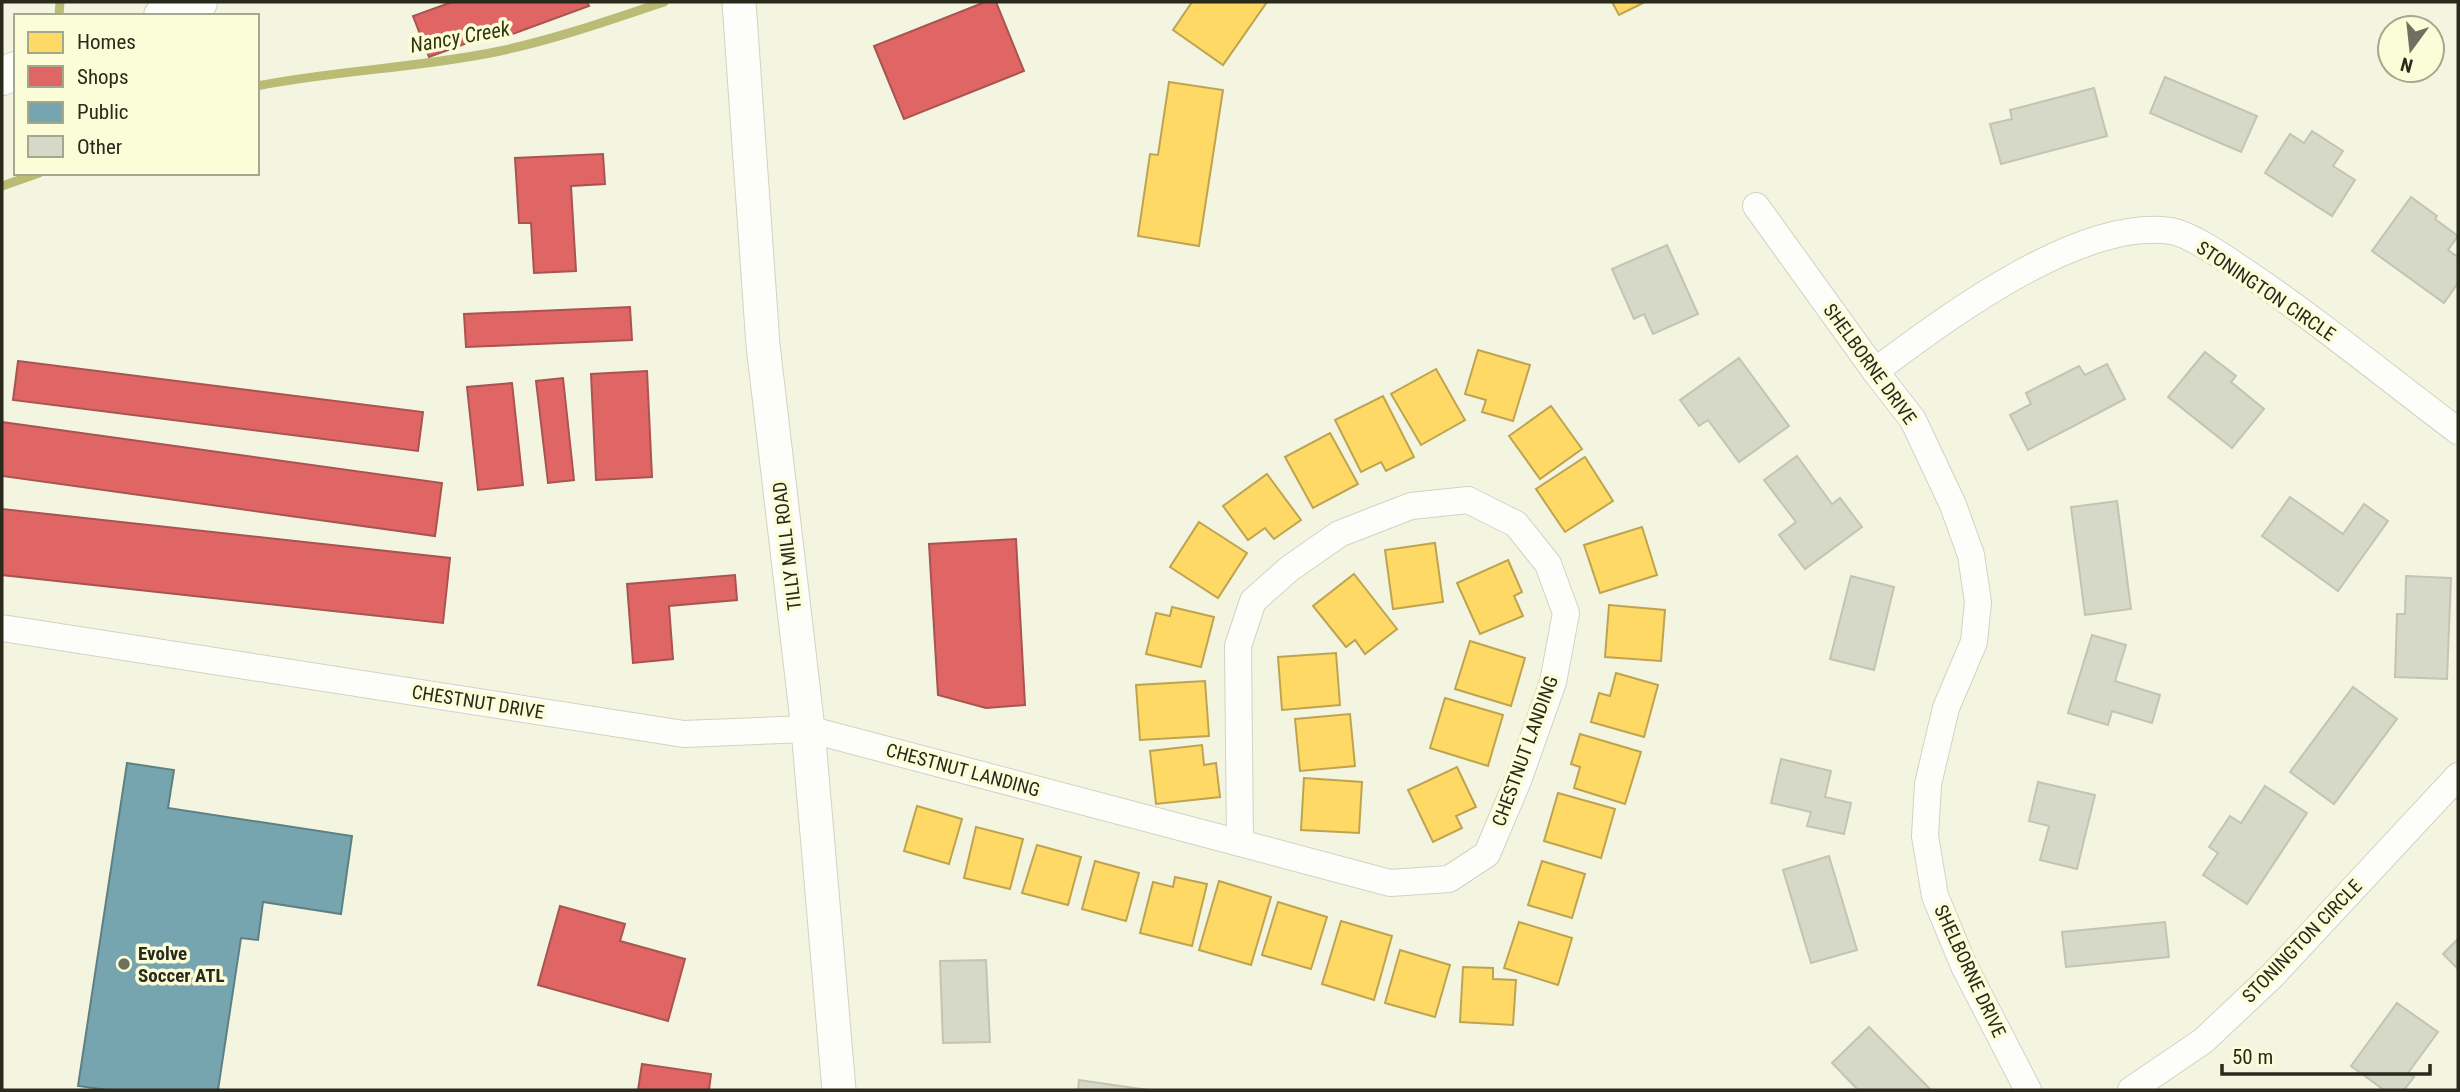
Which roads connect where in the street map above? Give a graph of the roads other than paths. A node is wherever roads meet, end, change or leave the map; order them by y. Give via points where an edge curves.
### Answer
1 (198, 2) edge
2 (740, 10) edge
3 (168, 14) edge
4 (1756, 206) dead end
5 (1875, 372) junction
6 (2458, 432) edge
7 (2, 628) edge
8 (808, 729) junction
9 (2458, 776) edge
10 (1240, 843) junction
11 (839, 1090) edge
12 (2028, 1090) edge
13 (2131, 1090) edge

1 - 3 main road
2 - 8 street, TILLY MILL ROAD via 763,345
4 - 5 street, SHELBORNE DRIVE
5 - 6 street, STONINGTON CIRCLE via 2017,275 2080,244 2129,230 2174,231 2216,252 2281,296
5 - 12 street, SHELBORNE DRIVE via 1913,420 1971,555 1978,602 1974,642 1946,708 1928,784 1925,836 1935,896 1964,966
7 - 8 street, CHESTNUT DRIVE via 684,734
8 - 10 street, CHESTNUT LANDING
8 - 11 street, TILLY MILL ROAD
9 - 13 street, STONINGTON CIRCLE via 2272,976 2203,1041
10 - 10 street, CHESTNUT LANDING via 1390,883 1449,879 1487,854 1553,682 1566,613 1548,564 1516,524 1468,500 1411,506 1339,534 1253,601 1238,646

